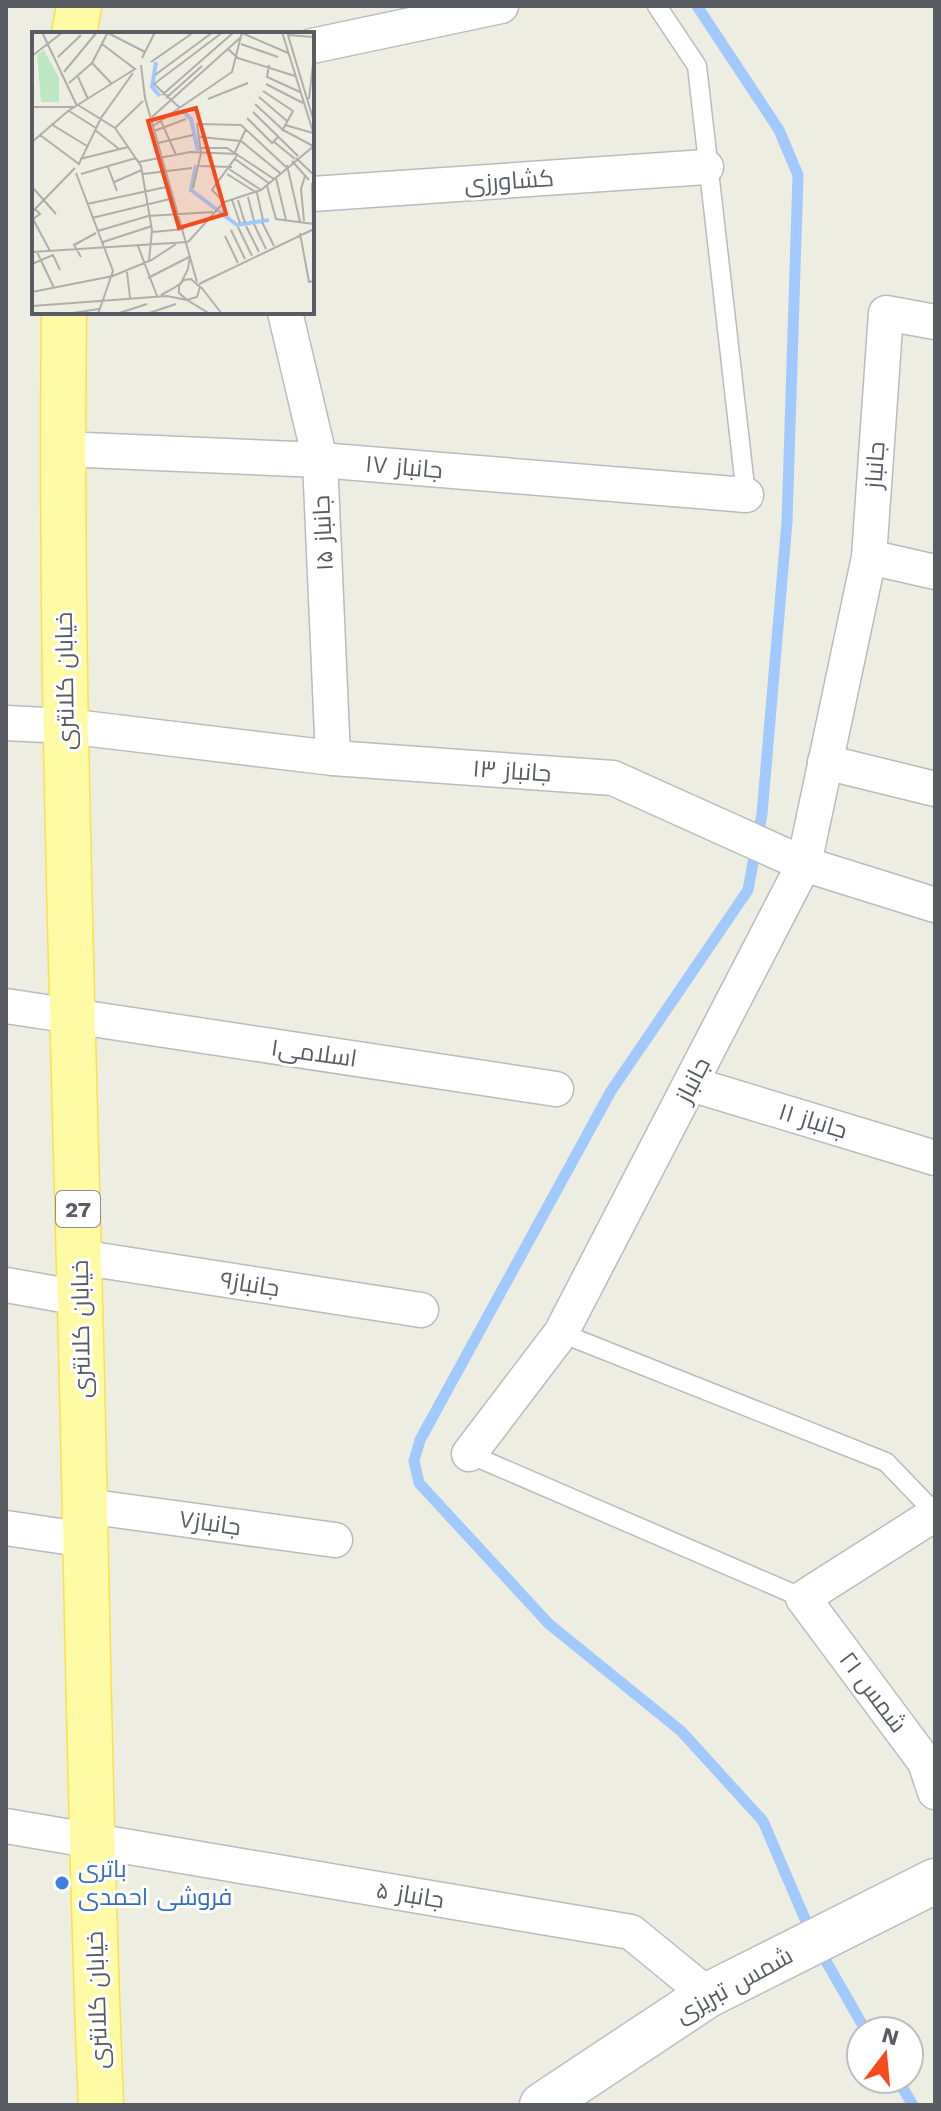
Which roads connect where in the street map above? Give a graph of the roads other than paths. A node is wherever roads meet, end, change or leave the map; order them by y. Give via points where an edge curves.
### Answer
1 (79, 6) edge
2 (501, 6) edge
3 (657, 6) edge
4 (74, 32) edge
5 (314, 46) edge
6 (706, 167) junction
7 (314, 194) edge
8 (64, 314) edge
9 (285, 314) edge
10 (935, 322) edge
11 (62, 449) junction
12 (320, 460) junction
13 (746, 495) joint
14 (869, 557) junction
15 (935, 572) edge
16 (6, 723) edge
17 (66, 726) junction
18 (333, 758) junction
19 (825, 762) junction
20 (935, 789) edge
21 (804, 864) junction
22 (935, 905) edge
23 (6, 1006) edge
24 (73, 1017) junction
25 (691, 1084) junction
26 (556, 1089) dead end
27 (935, 1158) edge
28 (80, 1277) junction
29 (6, 1285) edge
30 (421, 1310) dead end
31 (561, 1333) junction
32 (469, 1454) joint
33 (935, 1514) edge
34 (86, 1523) junction
35 (6, 1528) edge
36 (335, 1540) dead end
37 (803, 1598) junction
38 (935, 1792) edge
39 (6, 1826) edge
40 (90, 1842) junction
41 (935, 1881) edge
42 (708, 1995) junction
43 (101, 2105) edge
44 (542, 2105) edge

1 - 4 main road
2 - 5 street
3 - 6 lane via 697,66
6 - 7 street, کشاورزی
6 - 13 lane
8 - 11 main road, خیابان کلانتری / 27
9 - 12 street, جانباز ۱۵
10 - 14 street, جانباز via 886,313
11 - 12 street, جانباز ۱۷
11 - 17 main road, خیابان کلانتری / 27
12 - 13 street, جانباز ۱۷
12 - 18 street, جانباز ۱۵
14 - 15 street
14 - 19 street, جانباز
16 - 17 street, جانباز ۱۳
17 - 18 street, جانباز ۱۳
17 - 24 main road, خیابان کلانتری / 27
18 - 21 street, جانباز ۱۳ via 613,778
19 - 20 street
19 - 21 street, جانباز
21 - 22 street, جانباز ۱۳
21 - 25 street, جانباز
23 - 24 street, اسلامی۱
24 - 26 street, اسلامی۱
24 - 28 main road, خیابان کلانتری / 27
25 - 27 street, جانباز ۱۱
25 - 31 street, جانباز
28 - 29 street, جانباز۹
28 - 30 street, جانباز۹
28 - 34 main road, خیابان کلانتری / 27
31 - 32 street, جانباز
31 - 33 lane via 886,1462
32 - 37 lane, جانباز
33 - 37 street
34 - 35 street, جانباز۷
34 - 36 street, جانباز۷
34 - 40 main road, خیابان کلانتری / 27
37 - 38 street, شمس ۲۱ via 925,1762
39 - 40 street, جانباز ۵
40 - 42 street, جانباز ۵ via 631,1932
40 - 43 main road, خیابان کلانتری / 27
41 - 42 street, شمس تبریزی
42 - 44 street, شمس تبریزی

